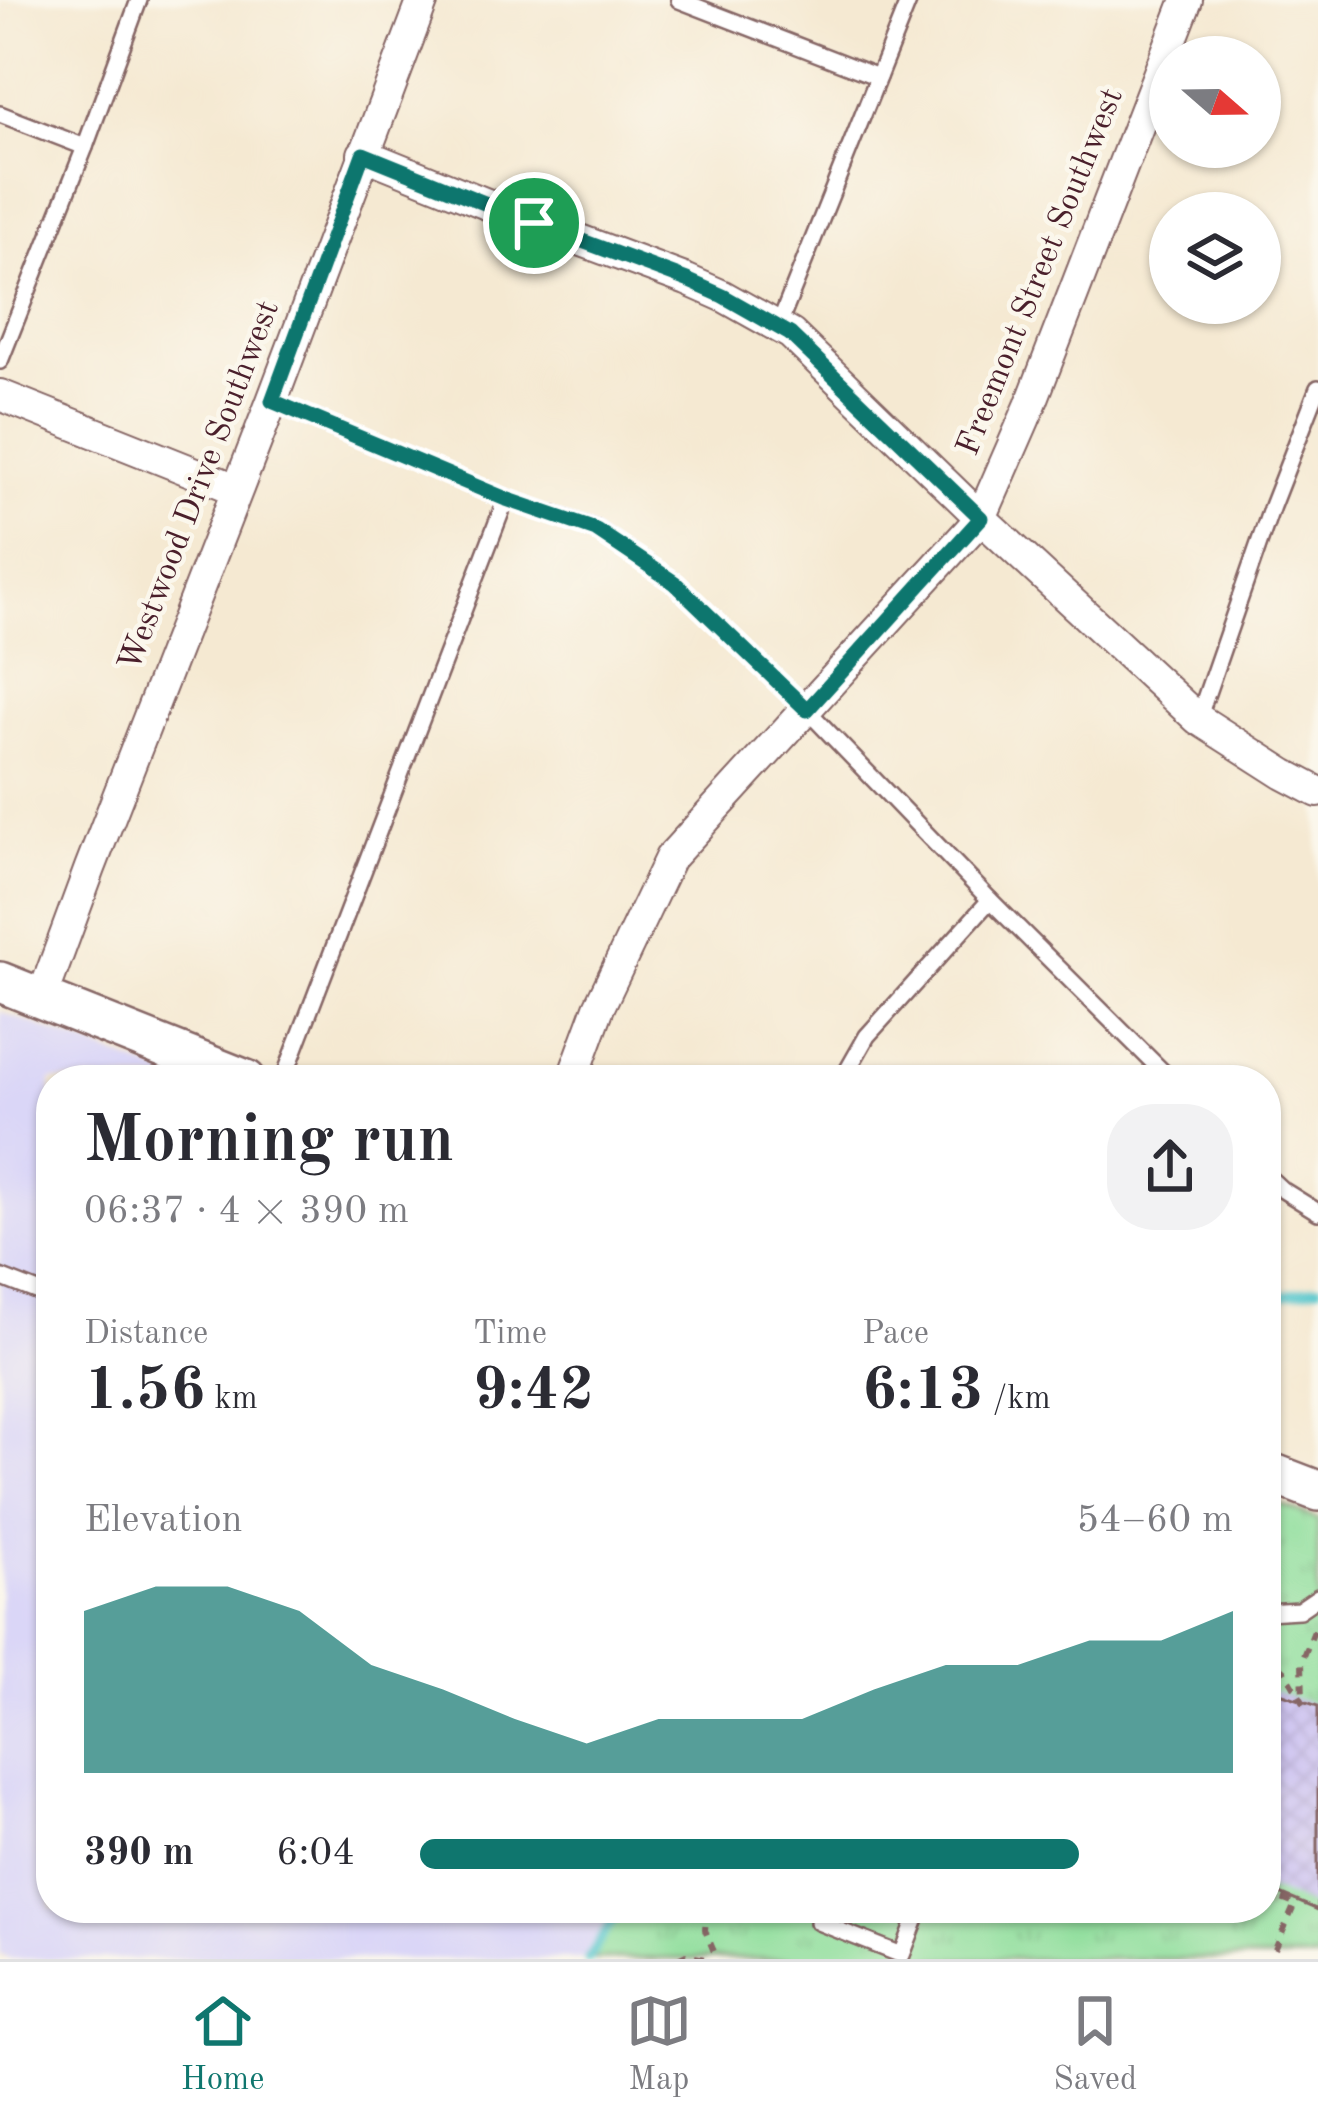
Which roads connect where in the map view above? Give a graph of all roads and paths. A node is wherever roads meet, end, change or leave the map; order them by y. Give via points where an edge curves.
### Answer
1 (139, 0) edge
2 (423, 0) edge
3 (679, 0) edge
4 (909, 0) edge
5 (1187, 0) edge
6 (878, 77) junction
7 (0, 114) edge
8 (85, 147) junction
9 (363, 154) junction
10 (778, 327) junction
11 (0, 361) edge
12 (1318, 388) edge
13 (0, 395) edge
14 (272, 401) junction
15 (236, 489) junction
16 (506, 499) junction
17 (981, 518) junction
18 (807, 710) junction
19 (1198, 718) junction
20 (1318, 792) edge
21 (990, 900) junction
22 (0, 982) edge
23 (42, 998) junction
24 (209, 1065) edge
25 (289, 1065) edge
26 (578, 1065) edge
27 (851, 1065) edge
28 (1156, 1065) edge
29 (1281, 1189) edge
30 (1318, 1212) edge
31 (0, 1277) edge
32 (36, 1291) edge
33 (1281, 1477) edge
34 (1318, 1491) edge
35 (1318, 1598) edge
36 (1281, 1611) edge
37 (1318, 1625) edge
38 (1281, 1667) edge
39 (1281, 1899) edge
40 (705, 1923) edge
41 (821, 1923) edge
42 (914, 1923) edge
43 (678, 1959) edge
44 (705, 1959) edge
45 (717, 1959) edge
46 (1277, 1959) edge

1 - 8 lane
2 - 9 street, Westwood Drive Southwest
3 - 6 lane
4 - 6 lane
5 - 17 street, Freemont Street Southwest
6 - 10 lane
7 - 8 lane
8 - 11 lane
9 - 10 street via 687,280
9 - 14 street, Westwood Drive Southwest
10 - 17 street
12 - 19 lane
13 - 15 street
14 - 15 street, Westwood Drive Southwest
14 - 16 lane
15 - 23 street, Westwood Drive Southwest
16 - 18 lane via 596,530 675,583
16 - 25 lane
17 - 18 street, Freemont Street Southwest
17 - 19 street
18 - 21 lane
18 - 26 street, Freemont Street Southwest via 670,858
19 - 20 street
21 - 27 lane via 867,1036
21 - 28 lane
22 - 23 street
23 - 24 street
29 - 30 lane
31 - 32 lane
33 - 34 street
35 - 36 lane
37 - 38 path via 1302,1661 1303,1702
39 - 46 path via 1295,1904
40 - 45 path
41 - 42 lane via 902,1955
43 - 44 path

